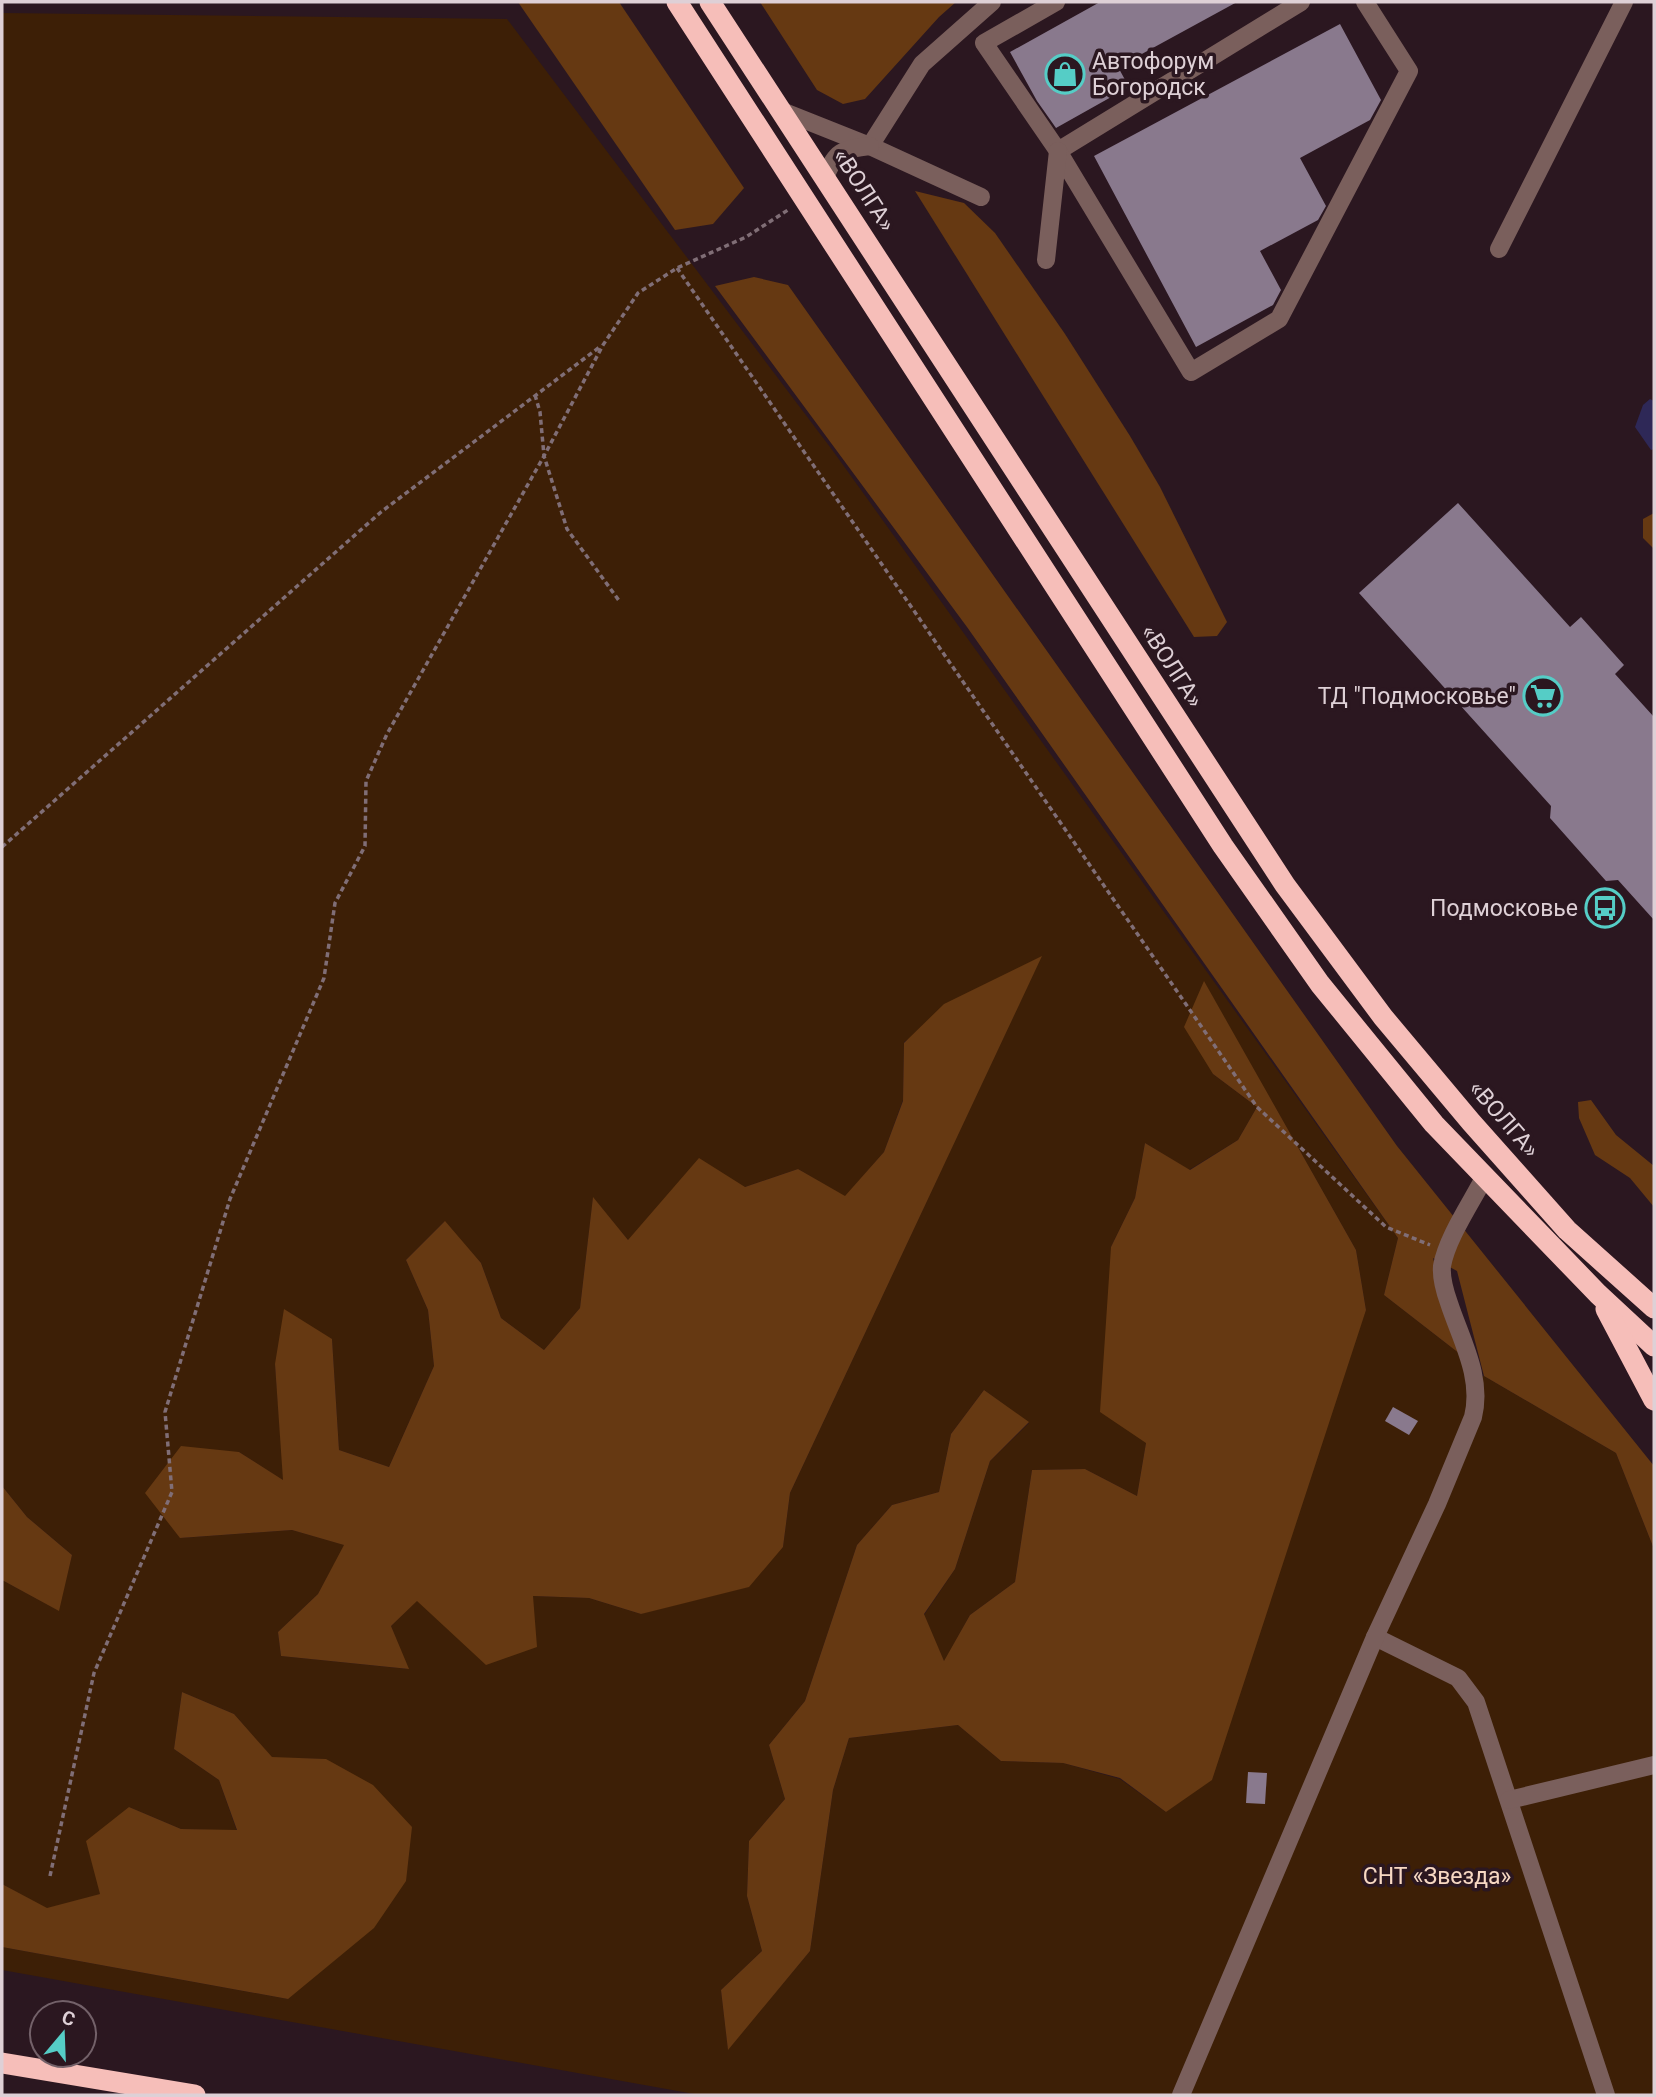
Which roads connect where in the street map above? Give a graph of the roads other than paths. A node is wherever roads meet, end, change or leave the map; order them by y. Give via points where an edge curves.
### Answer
1 (677, 2) edge
2 (710, 2) edge
3 (992, 2) edge
4 (1056, 2) edge
5 (1301, 2) edge
6 (1365, 2) edge
7 (1624, 2) edge
8 (782, 111) junction
9 (870, 146) junction
10 (1058, 151) junction
11 (825, 178) junction
12 (981, 197) dead end
13 (1499, 249) dead end
14 (1046, 260) dead end
15 (1484, 1178) junction
16 (1598, 1294) junction
17 (1654, 1308) edge
18 (1654, 1346) edge
19 (1654, 1400) edge
20 (1375, 1637) junction
21 (1654, 1765) edge
22 (1509, 1800) junction
23 (2, 2063) edge
24 (195, 2095) edge
25 (1181, 2095) edge
26 (1605, 2095) edge

1 - 15 highway via 1223,846 1320,984
2 - 8 highway, «ВОЛГА»
3 - 9 lane via 922,64
4 - 10 lane via 984,43
5 - 10 lane
6 - 10 lane via 1409,71 1279,319 1191,372
7 - 13 lane
8 - 9 lane
8 - 11 highway, «ВОЛГА»
9 - 11 lane via 839,152
9 - 12 lane
10 - 14 lane
11 - 17 highway, «ВОЛГА» via 1285,885 1383,1017 1471,1122 1567,1230
15 - 16 highway
15 - 20 lane via 1442,1268 1445,1291 1475,1378 1476,1402 1437,1504
16 - 18 highway
16 - 19 highway
20 - 22 lane via 1458,1678 1476,1702
20 - 25 lane
21 - 22 lane
22 - 26 lane
23 - 24 highway

